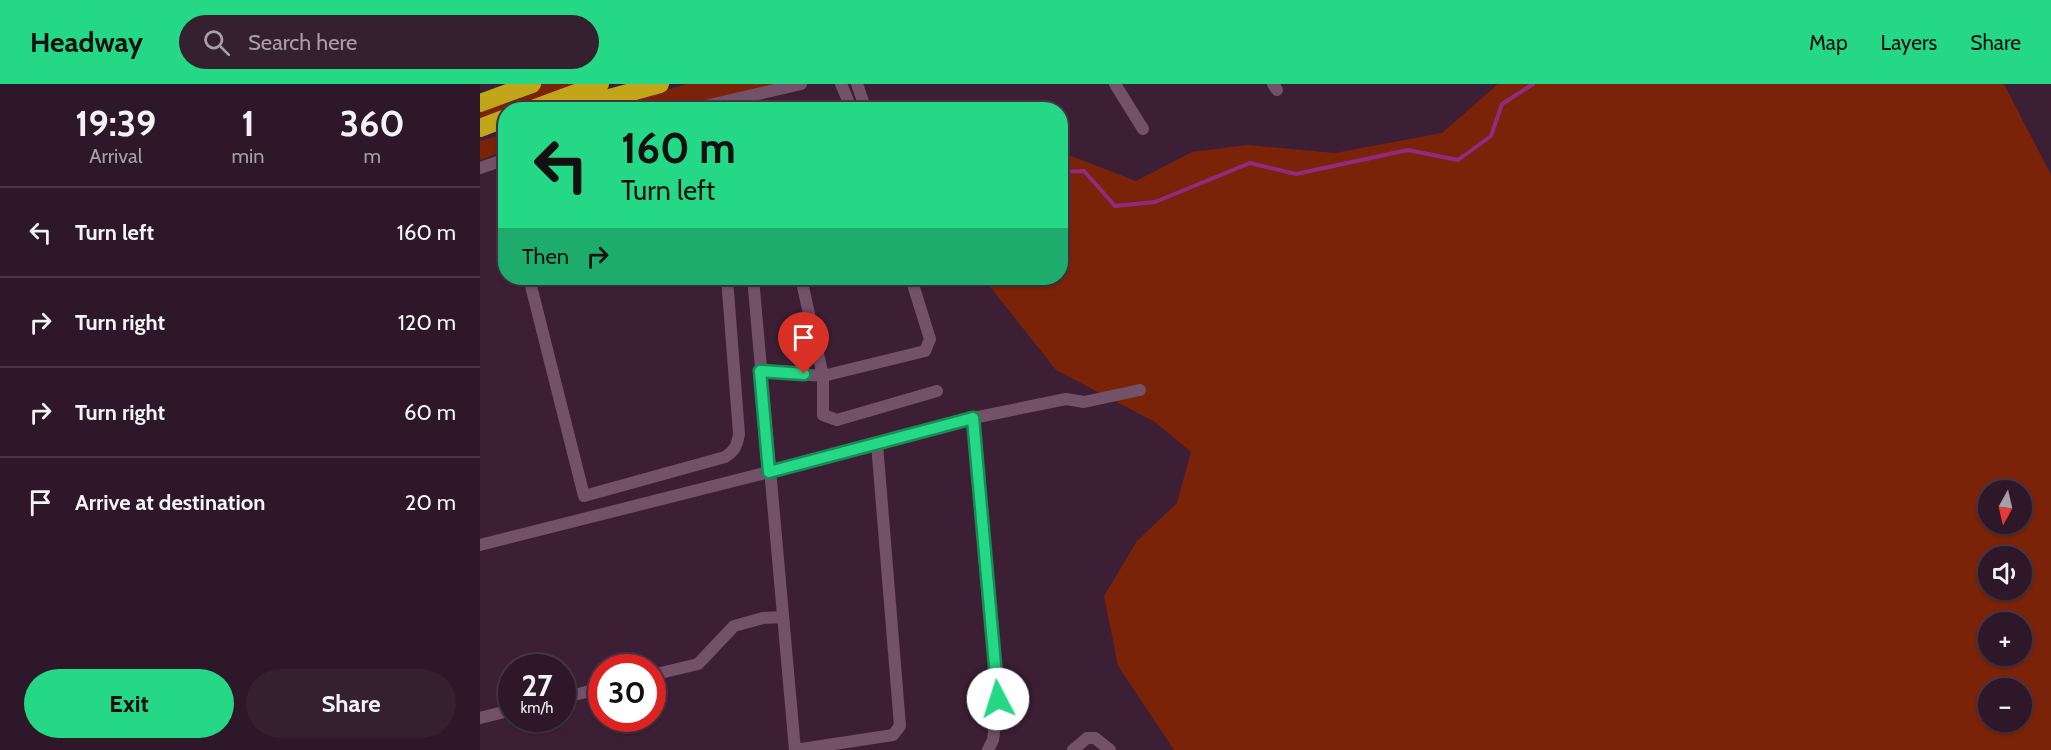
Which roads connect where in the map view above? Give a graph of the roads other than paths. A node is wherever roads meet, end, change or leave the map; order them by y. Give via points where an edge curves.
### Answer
1 (532, 84) edge
2 (600, 84) edge
3 (660, 84) edge
4 (801, 84) edge
5 (841, 84) edge
6 (857, 84) edge
7 (1115, 84) edge
8 (552, 102) edge
9 (595, 102) edge
10 (746, 102) edge
11 (849, 102) edge
12 (863, 102) edge
13 (480, 103) edge
14 (498, 121) edge
15 (498, 126) edge
16 (480, 129) edge
17 (1143, 129) dead end
18 (498, 162) edge
19 (480, 168) edge
20 (531, 285) edge
21 (728, 285) edge
22 (754, 285) edge
23 (803, 285) edge
24 (913, 285) edge
25 (760, 371) junction
26 (823, 376) junction
27 (1140, 390) dead end
28 (937, 391) dead end
29 (973, 418) junction
30 (877, 444) junction
31 (769, 472) junction
32 (480, 545) edge
33 (783, 617) junction
34 (666, 672) edge
35 (498, 714) edge
36 (480, 718) edge
37 (795, 750) edge
38 (988, 750) edge
39 (1073, 750) edge
40 (1110, 750) edge

1 - 13 highway
2 - 8 highway
3 - 9 highway
4 - 10 street
5 - 11 street
6 - 12 street
7 - 17 street
14 - 16 highway
15 - 16 highway
18 - 19 street
20 - 21 street via 584,496 732,452 739,434
22 - 25 street
23 - 26 street
24 - 26 street via 930,339 925,351
25 - 26 street
25 - 31 street
26 - 28 street via 823,415 837,420
27 - 29 street via 1084,402 1066,399
29 - 30 street
29 - 38 street via 998,699
30 - 31 street
30 - 37 street via 900,726 893,735
31 - 32 street
31 - 33 street
33 - 34 street via 734,626 698,664
33 - 37 street
35 - 36 street
39 - 40 street via 1087,738 1095,738

